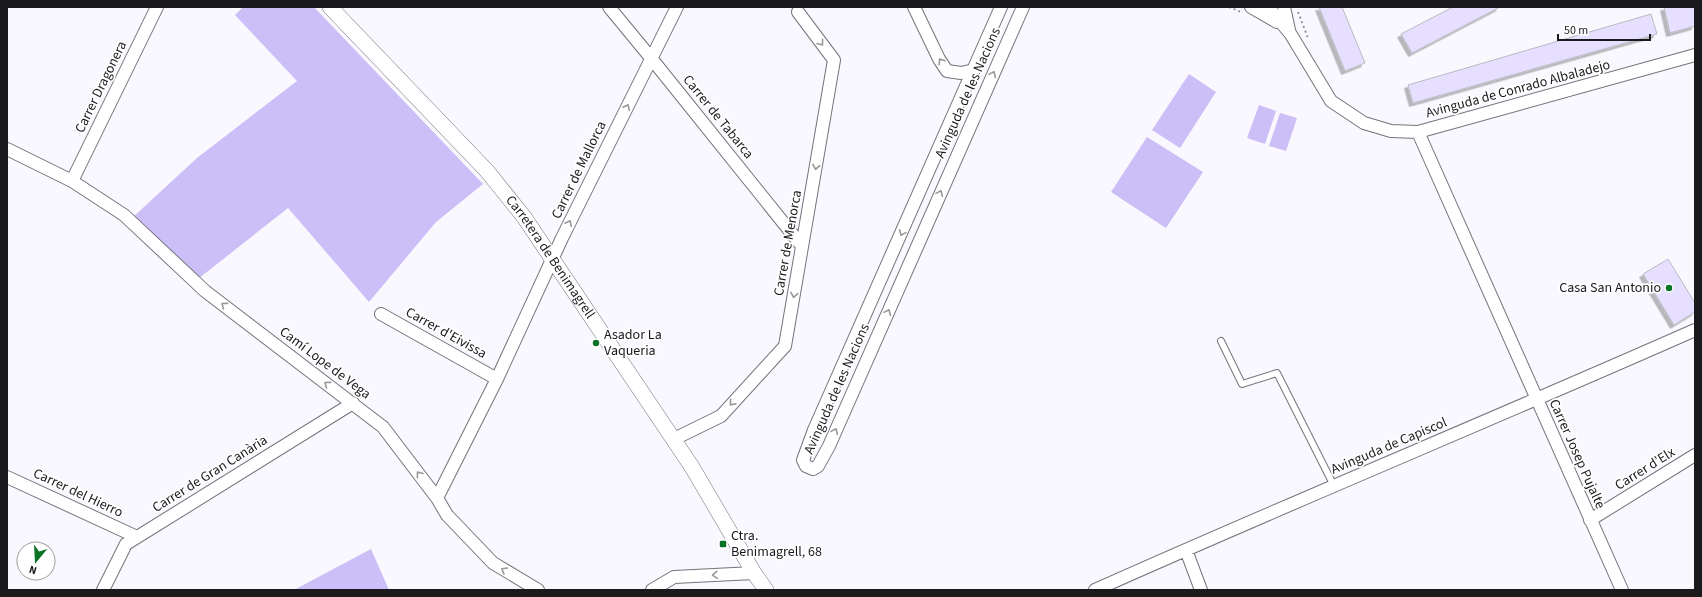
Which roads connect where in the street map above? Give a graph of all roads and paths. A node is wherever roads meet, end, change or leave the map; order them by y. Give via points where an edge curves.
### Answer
1 (157, 7) edge
2 (330, 7) edge
3 (608, 7) edge
4 (677, 7) edge
5 (914, 7) edge
6 (1001, 7) edge
7 (1023, 7) edge
8 (1229, 7) edge
9 (1268, 7) edge
10 (1284, 7) edge
11 (1297, 7) edge
12 (1247, 10) edge
13 (798, 12) dead end
14 (1290, 33) junction
15 (1309, 41) dead end
16 (1695, 55) edge
17 (651, 58) junction
18 (974, 70) junction
19 (1418, 132) junction
20 (7, 149) edge
21 (72, 181) junction
22 (802, 246) junction
23 (553, 259) junction
24 (381, 314) dead end
25 (1506, 330) joint
26 (1695, 330) edge
27 (1221, 341) dead end
28 (497, 379) junction
29 (1537, 400) junction
30 (353, 403) junction
31 (674, 439) junction
32 (1695, 455) edge
33 (7, 477) edge
34 (1334, 486) junction
35 (437, 498) junction
36 (1590, 520) junction
37 (137, 537) junction
38 (1186, 550) junction
39 (754, 573) junction
40 (103, 590) edge
41 (538, 590) edge
42 (652, 590) edge
43 (766, 590) edge
44 (1095, 590) edge
45 (1201, 590) edge
46 (1622, 590) edge

1 - 21 street, Carrer Dragonera
2 - 23 street, Carretera de Benimagrell via 487,171
3 - 17 street, Carrer de Tabarca
4 - 17 street, Carrer de Mallorca
18 -> 5 street via 961,73 947,71
6 - 18 street, Avinguda de les Nacions
18 -> 7 street, Avinguda de les Nacions via 814,430 803,460 806,466 813,469 818,466 829,446
8 - 12 path
9 - 14 street
10 - 14 street
11 - 15 path
12 - 14 street via 1273,19
13 -> 22 street, Carrer de Menorca via 834,60
14 - 19 street via 1331,101 1364,123 1391,131
16 - 19 street, Avinguda de Conrado Albaladejo
17 - 22 street, Carrer de Tabarca
23 -> 17 street, Carrer de Mallorca
19 - 25 street, Avinguda de Conrado Albaladejo
20 - 21 street, Camí Lope de Vega
30 -> 21 street, Camí Lope de Vega via 206,291 124,215
22 -> 31 street, Carrer de Menorca via 785,346 721,416
23 - 28 street, Carrer de Mallorca
23 - 31 street, Carretera de Benimagrell
24 - 28 street, Carrer d'Eivissa
25 - 29 street, Carrer Josep Pujalte
26 - 29 street, Avinguda de Capiscol
27 - 34 lane via 1242,384 1277,373
28 - 35 street, Carrer de Mallorca
29 - 34 street, Avinguda de Capiscol
29 - 36 street, Carrer Josep Pujalte
35 -> 30 street, Camí Lope de Vega via 383,427
30 - 37 street, Carrer de Gran Canària
31 - 39 street, Carretera de Benimagrell
32 - 36 street, Carrer d’Elx
33 - 37 street, Carrer del Hierro
34 - 38 street, Avinguda de Capiscol
41 -> 35 street, Camí Lope de Vega via 493,563 447,515
36 - 46 street, Carrer Josep Pujalte
37 - 40 street, Carrer de Gran Canària via 126,544
38 - 44 street, Avinguda de Capiscol
38 - 45 street
39 -> 42 street via 674,577
39 - 43 street, Carretera de Benimagrell

